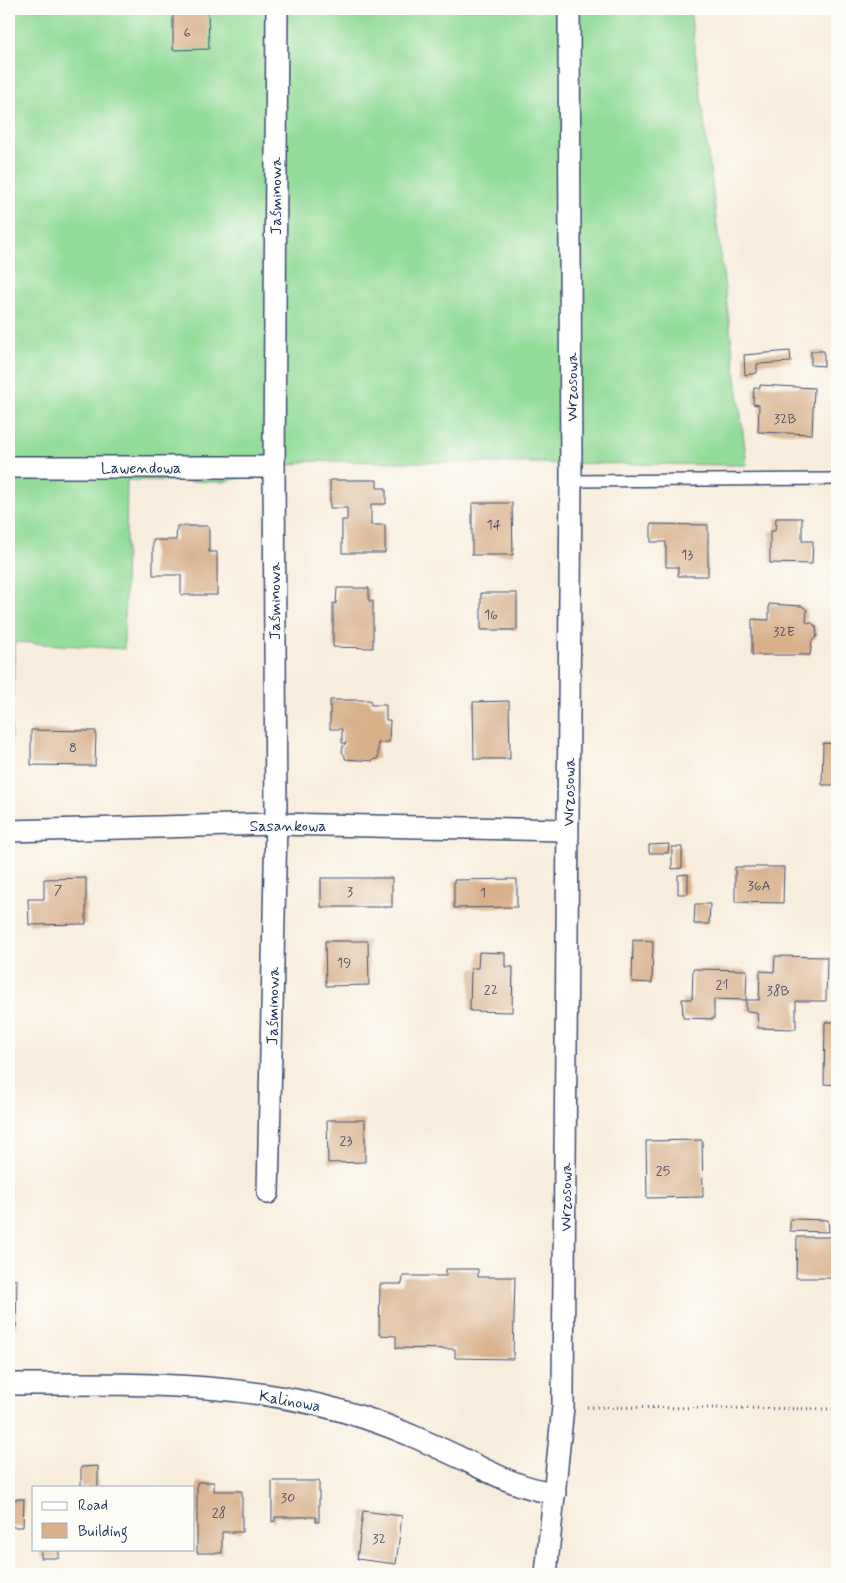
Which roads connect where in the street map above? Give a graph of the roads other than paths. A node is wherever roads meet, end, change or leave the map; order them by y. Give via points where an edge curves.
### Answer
1 (277, 9) edge
2 (569, 9) edge
3 (9, 467) edge
4 (274, 467) junction
5 (837, 479) edge
6 (571, 481) junction
7 (276, 824) junction
8 (567, 830) junction
9 (9, 831) edge
10 (268, 1194) dead end
11 (9, 1384) edge
12 (555, 1493) junction
13 (546, 1574) edge

1 - 4 street, Jaśminowa
2 - 6 street, Wrzosowa
3 - 4 street, Lawendowa
4 - 7 street, Jaśminowa
5 - 6 lane
6 - 8 street, Wrzosowa
7 - 8 street, Sasankowa
7 - 9 street, Sasankowa
7 - 10 street, Jaśminowa
8 - 12 street, Wrzosowa via 563,1407
11 - 12 street, Kalinowa via 172,1385 316,1403 408,1434 513,1483
12 - 13 street, Wrzosowa

